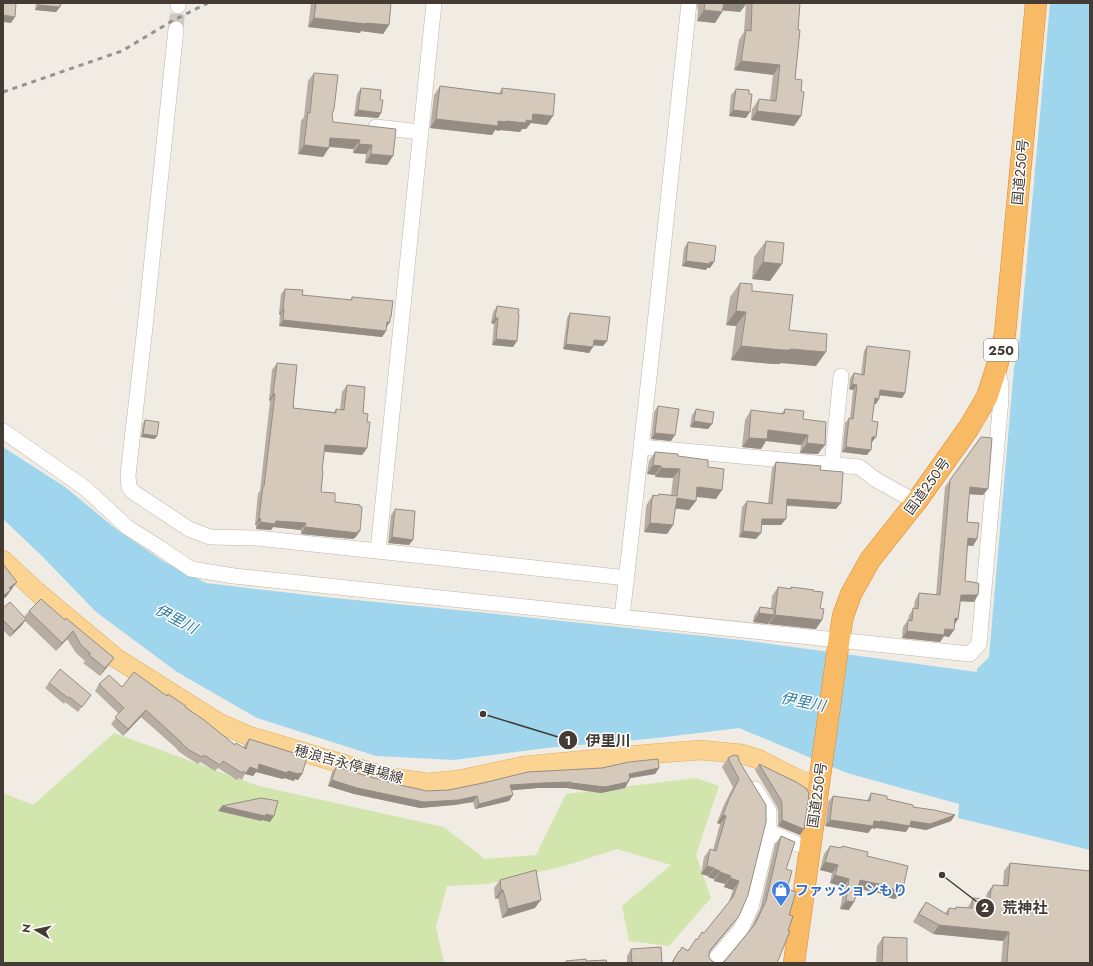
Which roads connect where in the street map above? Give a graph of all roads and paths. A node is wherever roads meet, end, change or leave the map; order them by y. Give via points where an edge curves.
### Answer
1 (434, 3) edge
2 (689, 3) edge
3 (1036, 3) edge
4 (176, 29) tunnel mouth
5 (366, 126) edge
6 (421, 132) junction
7 (997, 366) junction
8 (841, 376) dead end
9 (3, 431) edge
10 (641, 447) junction
11 (832, 465) junction
12 (916, 502) junction
13 (378, 551) junction
14 (3, 560) edge
15 (627, 578) junction
16 (622, 617) junction
17 (838, 646) junction
18 (745, 768) junction
19 (819, 781) junction
20 (769, 832) junction
21 (810, 847) junction
22 (712, 963) edge
23 (794, 963) edge

1 - 6 street
2 - 10 street
3 - 7 highway, 国道250号 / 250 via 1005,334
4 - 13 street via 128,475 129,487 190,529 210,537 256,538
5 - 6 street
6 - 13 street
7 - 12 highway, 国道250号 / 250 via 987,397 968,429
7 - 17 street via 1001,399 979,644 970,654
8 - 11 street
9 - 16 street via 85,488 126,527 191,568 242,577
10 - 11 street
10 - 15 street
11 - 12 street via 859,467
12 - 17 highway, 国道250号 / 250 via 870,560 851,594 843,616
13 - 15 street
14 - 18 main road, 穂浪吉永停車場線 via 116,658 219,723 249,736 387,777 427,783 458,780 524,766 701,750
15 - 16 street
16 - 17 street
17 - 19 highway, 国道250号 / 250
18 - 19 main road, 穂浪吉永停車場線 via 758,759 797,779
18 - 20 street via 769,811
19 - 21 highway, 国道250号 / 250
20 - 21 street
20 - 22 street via 751,907 741,929
21 - 23 highway, 国道250号 / 250

